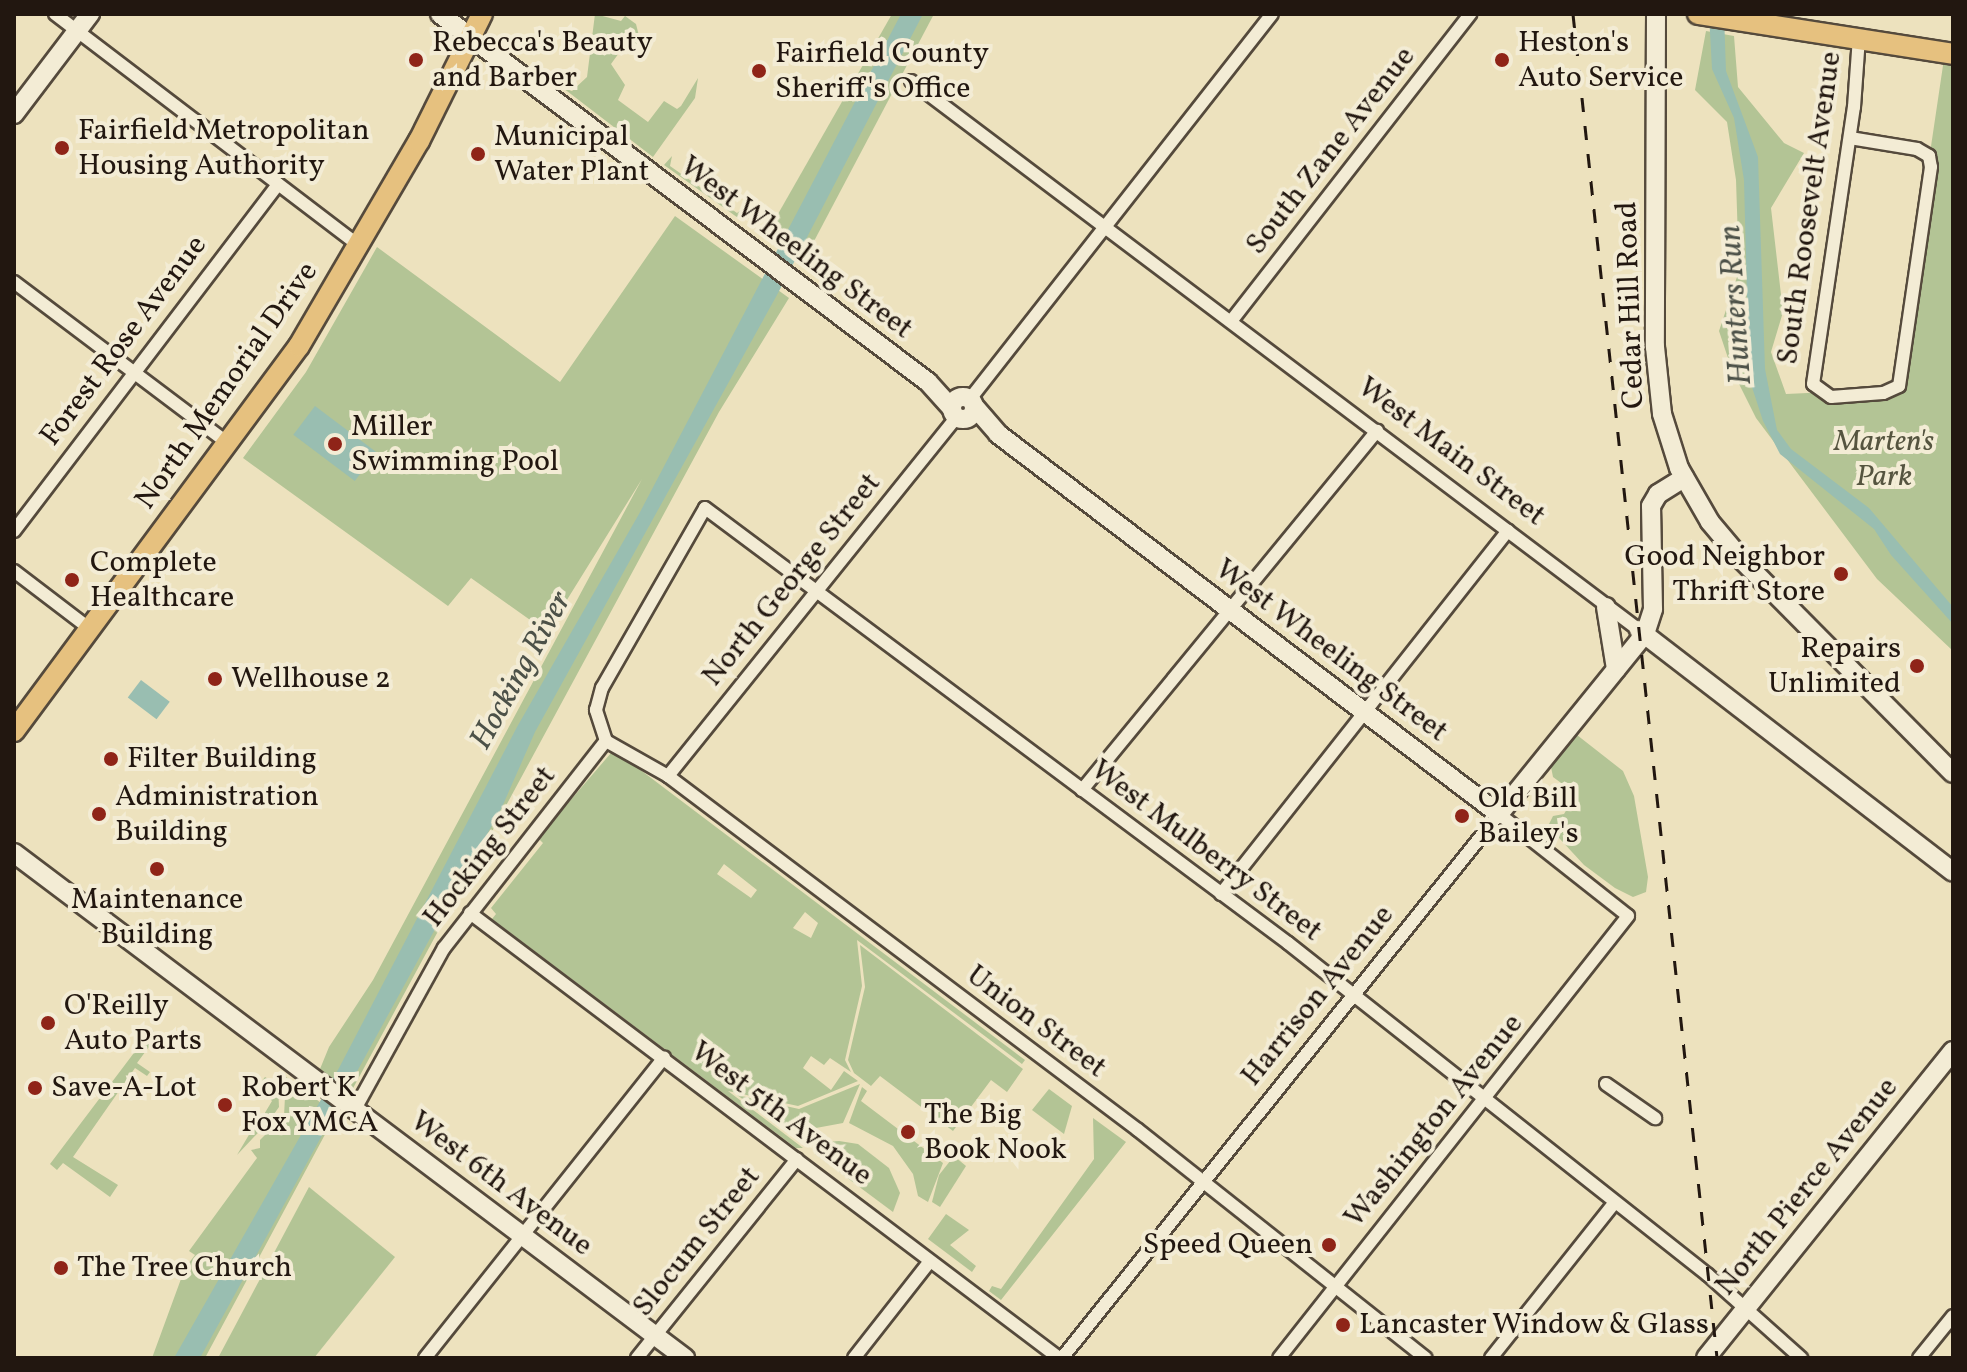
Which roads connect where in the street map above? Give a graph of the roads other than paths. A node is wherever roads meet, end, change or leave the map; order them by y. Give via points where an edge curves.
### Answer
1 (55, 14) edge
2 (90, 14) edge
3 (440, 14) edge
4 (482, 14) edge
5 (1272, 14) edge
6 (1470, 14) edge
7 (1656, 14) edge
8 (1700, 14) edge
9 (1768, 19) edge
10 (76, 31) junction
11 (470, 38) junction
12 (1859, 38) junction
13 (1953, 54) edge
14 (911, 81) dead end
15 (14, 114) edge
16 (1850, 138) junction
17 (278, 184) junction
18 (1106, 229) junction
19 (359, 246) junction
20 (14, 282) edge
21 (1232, 320) junction
22 (133, 372) junction
23 (963, 408) junction
24 (1377, 431) junction
25 (229, 444) junction
26 (1684, 478) junction
27 (14, 531) edge
28 (1508, 531) junction
29 (14, 571) edge
30 (819, 589) junction
31 (1606, 607) junction
32 (1231, 611) junction
33 (90, 629) junction
34 (1642, 632) junction
35 (1616, 669) junction
36 (1365, 713) junction
37 (14, 731) edge
38 (606, 741) junction
39 (1953, 773) edge
40 (668, 776) junction
41 (1082, 790) junction
42 (1499, 814) junction
43 (14, 853) edge
44 (1953, 872) edge
45 (1221, 894) junction
46 (470, 913) junction
47 (1628, 916) joint
48 (1355, 996) junction
49 (1953, 1051) edge
50 (664, 1058) junction
51 (1606, 1084) dead end
52 (1485, 1099) junction
53 (353, 1108) junction
54 (1655, 1118) dead end
55 (797, 1159) junction
56 (1205, 1182) junction
57 (1615, 1202) junction
58 (523, 1236) junction
59 (930, 1261) junction
60 (1337, 1284) junction
61 (1746, 1307) junction
62 (1953, 1316) edge
63 (655, 1335) junction
64 (425, 1358) edge
65 (637, 1358) edge
66 (685, 1358) edge
67 (854, 1358) edge
68 (1060, 1358) edge
69 (1279, 1358) edge
70 (1426, 1358) edge
71 (1491, 1358) edge
72 (1706, 1358) edge
73 (1801, 1358) edge
74 (1919, 1358) edge

1 - 10 street
2 - 10 street
3 - 11 street, West Wheeling Street
4 - 11 main road, North Memorial Drive
5 - 18 street, North George Street
6 - 21 street, South Zane Avenue
7 - 26 street, Cedar Hill Road via 1656,381 1666,431
8 - 9 main road
9 - 12 main road
10 - 15 street
10 - 17 street
11 - 19 main road, North Memorial Drive via 449,87
11 - 23 street, West Wheeling Street
12 - 13 main road
12 - 16 street, South Roosevelt Avenue
14 - 18 street, West Main Street
16 - 16 street, South Roosevelt Avenue via 1917,149 1931,162 1900,379 1894,391 1847,397 1824,395 1813,384
17 - 19 street
17 - 22 street, Forest Rose Avenue
18 - 21 street, West Main Street
18 - 23 street, North George Street
19 - 25 main road, North Memorial Drive via 299,346
20 - 22 street
21 - 24 street, West Main Street
22 - 25 street
22 - 27 street, Forest Rose Avenue
23 - 30 street, North George Street
23 - 32 street, West Wheeling Street
24 - 28 street, West Main Street
24 - 32 street
25 - 33 main road, North Memorial Drive
26 - 34 street, Harrison Avenue via 1658,494 1651,506 1653,609
26 - 39 street, Cedar Hill Road via 1710,522 1743,561
28 - 31 street, West Main Street
28 - 36 street
29 - 33 street
30 - 38 street, West Mulberry Street via 705,508 597,702
30 - 40 street, North George Street
30 - 41 street, West Mulberry Street
31 - 34 street, West Main Street
31 - 35 street
32 - 36 street, West Wheeling Street
32 - 41 street
33 - 37 main road, North Memorial Drive
34 - 35 street, Harrison Avenue
34 - 44 street, West Main Street
35 - 42 street, Harrison Avenue
36 - 42 street, West Wheeling Street
36 - 45 street
38 - 40 street, Union Street
38 - 46 street, Hocking Street
40 - 56 street, Union Street
41 - 45 street, West Mulberry Street
42 - 47 street, West Wheeling Street
42 - 48 street, Harrison Avenue
43 - 53 street, West 6th Avenue
45 - 48 street, West Mulberry Street
46 - 50 street, West 5th Avenue
46 - 53 street, Hocking Street via 417,990
47 - 52 street, Washington Avenue
48 - 52 street, West Mulberry Street
48 - 56 street, Harrison Avenue
49 - 61 street, North Pierce Avenue
50 - 55 street, West 5th Avenue
50 - 58 street
51 - 54 street
52 - 57 street, West Mulberry Street
52 - 60 street, Washington Avenue
53 - 58 street, West 6th Avenue
55 - 59 street, West 5th Avenue
55 - 63 street, Slocum Street
56 - 60 street, Union Street
56 - 68 street, Harrison Avenue
57 - 61 street, West Mulberry Street
57 - 71 street
58 - 63 street, West 6th Avenue
58 - 64 street
59 - 67 street
59 - 68 street, West 5th Avenue
60 - 69 street, Washington Avenue
60 - 70 street, Union Street
61 - 72 street, North Pierce Avenue
61 - 73 street, West Mulberry Street
62 - 74 street
63 - 65 street, Slocum Street
63 - 66 street, West 6th Avenue

